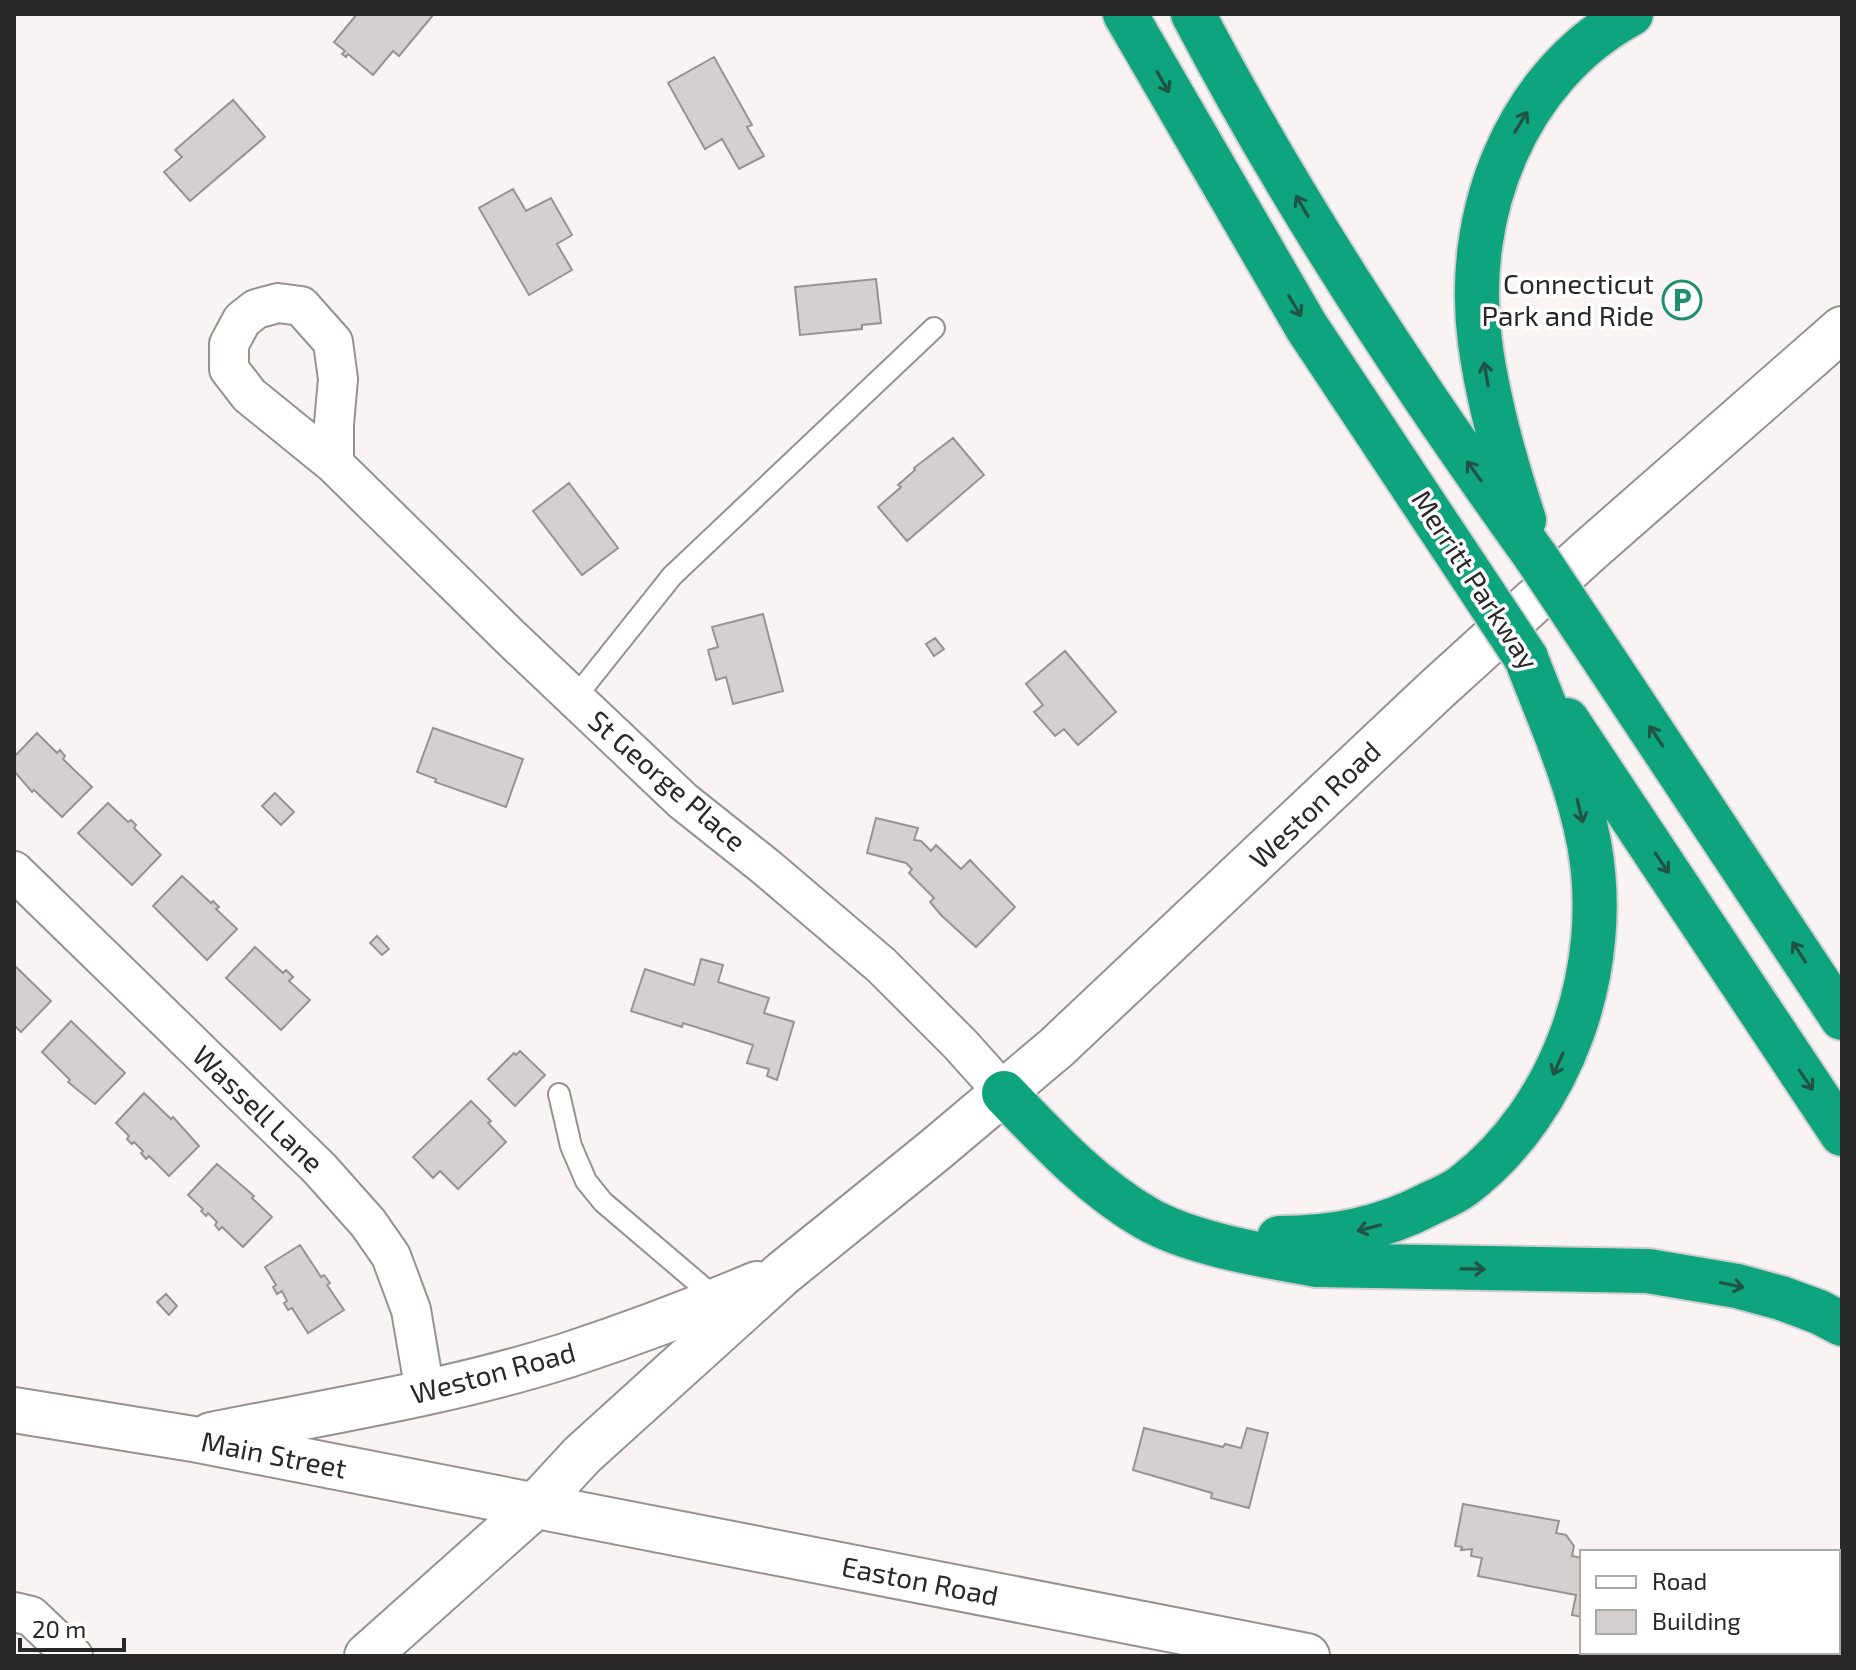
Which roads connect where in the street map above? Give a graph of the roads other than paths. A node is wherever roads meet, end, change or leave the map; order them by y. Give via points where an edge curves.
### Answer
1 (1125, 14) edge
2 (1193, 14) edge
3 (1631, 14) edge
4 (934, 328) dead end
5 (1842, 329) edge
6 (334, 464) dead end
7 (1536, 557) junction
8 (1526, 658) junction
9 (574, 699) junction
10 (14, 871) edge
11 (1842, 1018) edge
12 (1004, 1093) junction
13 (559, 1094) dead end
14 (1842, 1134) edge
15 (1202, 1239) junction
16 (783, 1273) junction
17 (718, 1300) junction
18 (1842, 1324) edge
19 (425, 1392) junction
20 (14, 1410) edge
21 (193, 1439) junction
22 (534, 1507) junction
23 (14, 1612) edge
24 (73, 1656) edge
25 (367, 1656) edge
26 (1307, 1656) edge

1 -> 8 highway, Merritt Parkway, bridge via 1306,326
7 -> 2 highway, Merritt Parkway via 1308,216
7 -> 3 highway via 1503,454 1480,340 1481,233 1509,145 1540,91 1573,54
4 - 9 lane via 672,576
5 - 12 main road, Weston Road via 1436,690
6 - 9 street, St George Place
11 -> 7 highway, Merritt Parkway, bridge
8 -> 14 highway, Merritt Parkway
8 -> 15 highway via 1576,792 1593,884 1592,952 1578,1016 1535,1110 1508,1145 1462,1187 1408,1216 1337,1236
9 - 12 street, St George Place via 683,801 881,965
10 - 19 street, Wassell Lane via 320,1169 368,1223 391,1256 411,1310
12 - 15 highway via 1101,1187 1147,1219
12 - 16 main road, Weston Road
13 - 17 lane via 586,1181 603,1202
15 -> 18 highway via 1317,1265 1648,1271 1781,1298
16 - 17 main road, Weston Road
16 - 22 main road, Weston Road via 582,1455
17 - 19 main road, Weston Road via 568,1355
19 - 21 main road, Weston Road
20 - 21 main road, Main Street
21 - 22 main road, Main Street
22 - 25 main road, Weston Road
22 - 26 main road, Easton Road
23 - 24 street via 31,1616

